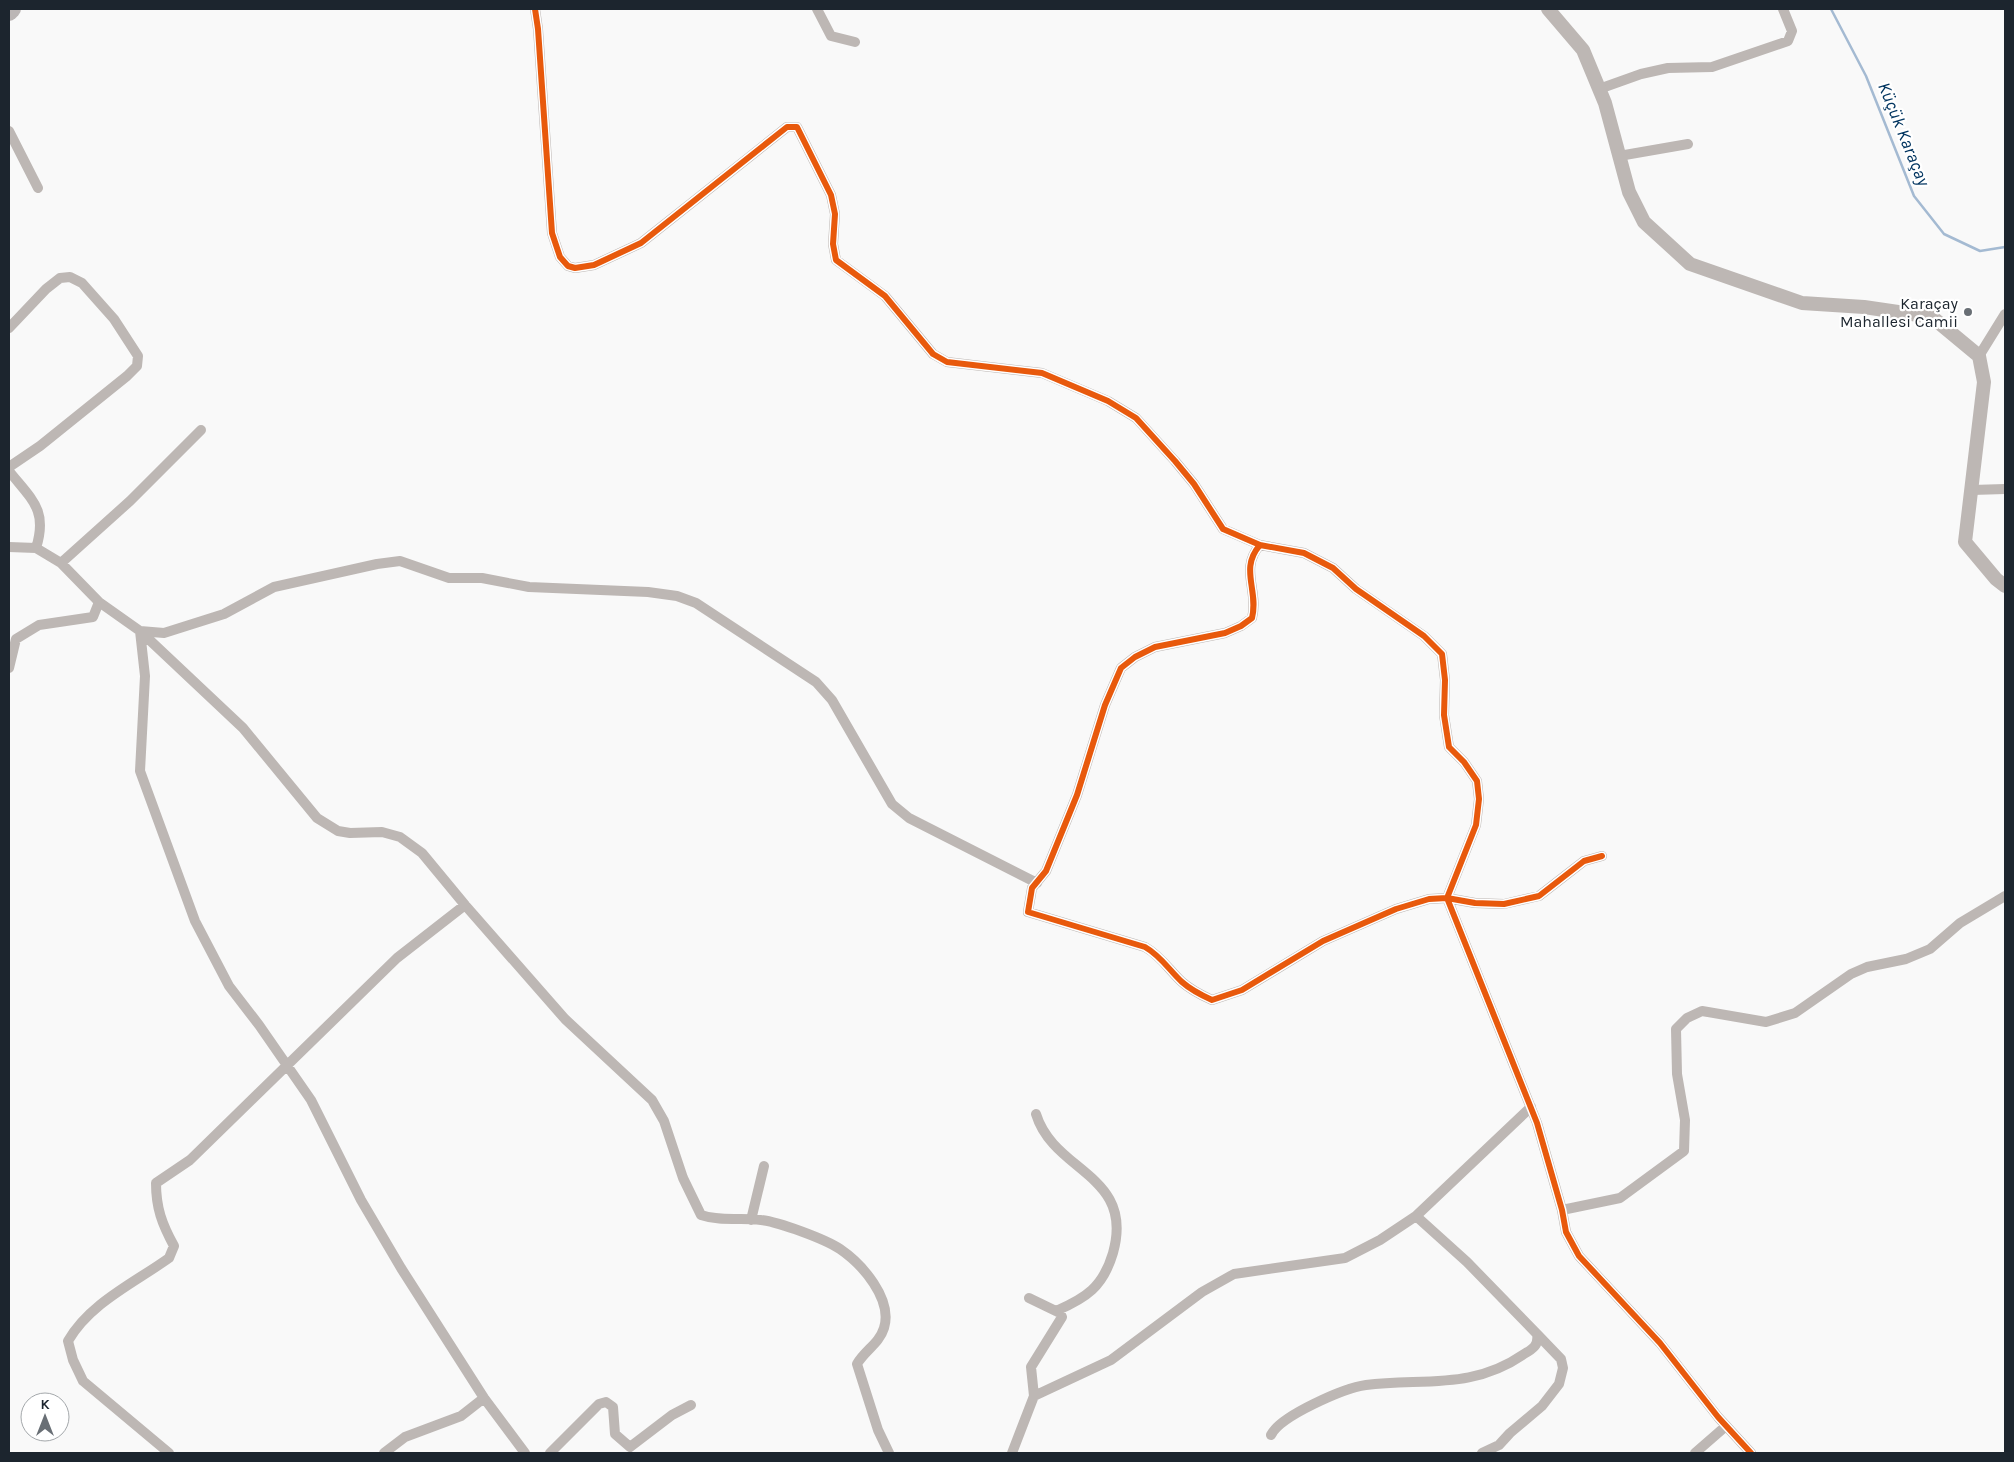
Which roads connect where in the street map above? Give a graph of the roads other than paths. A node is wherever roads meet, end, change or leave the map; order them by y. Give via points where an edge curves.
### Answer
1 (12, 9) edge
2 (535, 9) edge
3 (817, 9) edge
4 (1548, 9) edge
5 (1782, 9) edge
6 (9, 12) edge
7 (855, 42) dead end
8 (1599, 89) junction
9 (9, 131) edge
10 (1688, 144) dead end
11 (1619, 156) junction
12 (38, 188) dead end
13 (2005, 314) edge
14 (9, 328) edge
15 (1979, 356) junction
16 (201, 430) dead end
17 (9, 467) edge
18 (9, 472) edge
19 (2005, 489) edge
20 (1972, 490) junction
21 (1260, 544) junction
22 (9, 547) edge
23 (36, 548) junction
24 (61, 563) junction
25 (2005, 586) edge
26 (99, 602) junction
27 (140, 631) junction
28 (9, 668) edge
29 (1602, 856) dead end
30 (1037, 882) junction
31 (2005, 896) edge
32 (1447, 898) junction
33 (466, 905) junction
34 (288, 1065) junction
35 (1530, 1108) junction
36 (1036, 1114) dead end
37 (764, 1166) dead end
38 (1562, 1210) junction
39 (1416, 1216) junction
40 (751, 1220) junction
41 (1029, 1298) dead end
42 (1056, 1311) junction
43 (1538, 1334) junction
44 (1034, 1396) junction
45 (484, 1398) junction
46 (691, 1405) dead end
47 (1726, 1426) junction
48 (1271, 1435) dead end
49 (169, 1453) edge
50 (384, 1453) edge
51 (525, 1453) edge
52 (550, 1453) edge
53 (889, 1453) edge
54 (1012, 1453) edge
55 (1482, 1453) edge
56 (1696, 1453) edge
57 (1751, 1453) edge

1 - 6 highway
2 - 21 street via 552,233 560,257 568,266 594,265 641,243 787,127 798,127 831,195 835,214 833,244 836,260 885,296 933,354 947,362 1042,373 1108,401 1136,418 1175,461 1223,529
3 - 7 street via 831,36
4 - 8 street via 1583,50
5 - 8 street via 1792,31 1788,42 1712,67 1668,68
8 - 11 street
9 - 12 street
10 - 11 street
11 - 15 street via 1629,192 1644,222 1690,264 1802,303 1864,307 1932,317
13 - 15 street
14 - 17 street via 46,289 60,278 70,277 82,283 114,318 138,356 137,366 127,376
15 - 20 street via 1984,382
16 - 24 street via 130,502
18 - 23 street via 38,510 42,530
19 - 20 street
20 - 25 street via 1965,542
21 - 30 street via 1251,555 1249,568 1256,604 1252,618 1225,633 1156,647 1121,668 1105,705 1077,795 1046,871
21 - 32 street via 1304,553 1334,568 1356,589 1424,636 1442,654 1444,715 1450,747 1477,781 1479,799 1476,825
22 - 23 street
23 - 24 street
24 - 26 street
26 - 27 street
26 - 28 street via 93,617 39,625 16,639
27 - 30 street via 164,633 215,616 274,587 400,561 449,578 482,578 528,588 600,589 677,596 696,603 816,682 832,700 892,804 909,818
27 - 33 street via 243,728 317,818 350,833 382,832 400,837 422,853
27 - 34 street via 144,676 140,771 195,921 230,986
29 - 32 street via 1584,861 1539,896 1504,904
30 - 32 street via 1032,888 1028,912 1145,947 1155,952 1197,994 1212,1000 1242,990 1323,941 1396,910 1429,899
31 - 38 street via 1960,923 1930,949 1906,959 1867,966 1795,1012 1766,1022 1702,1011 1687,1018 1676,1029 1677,1074 1686,1120 1684,1151 1620,1198
32 - 35 street
33 - 34 street via 397,958
33 - 40 street via 565,1019 652,1100 701,1215 716,1220
34 - 45 street via 311,1100 361,1200 400,1268
34 - 49 street via 190,1160 156,1183 156,1203 174,1246 169,1258 78,1323 68,1341 83,1381
35 - 38 street
35 - 39 street
36 - 42 street via 1039,1125 1060,1151 1108,1194 1117,1228 1110,1264 1098,1286 1084,1298
37 - 40 street
38 - 47 street via 1566,1232 1579,1256 1660,1343
39 - 43 street
39 - 44 street via 1345,1258 1234,1274 1202,1292 1111,1360
40 - 53 street via 795,1230 838,1248 861,1268 879,1294 885,1307 885,1327 876,1344 857,1364 878,1430
41 - 42 street
42 - 44 street via 1062,1317 1031,1367
43 - 48 street via 1535,1347 1510,1364 1489,1372 1449,1381 1365,1385 1296,1413 1274,1428
43 - 55 street via 1561,1359 1560,1384 1542,1406 1499,1446
44 - 54 street
45 - 50 street via 460,1416 405,1437
45 - 51 street
46 - 52 street via 672,1415 630,1447 615,1434 614,1407 606,1402 599,1404
47 - 56 street
47 - 57 street

